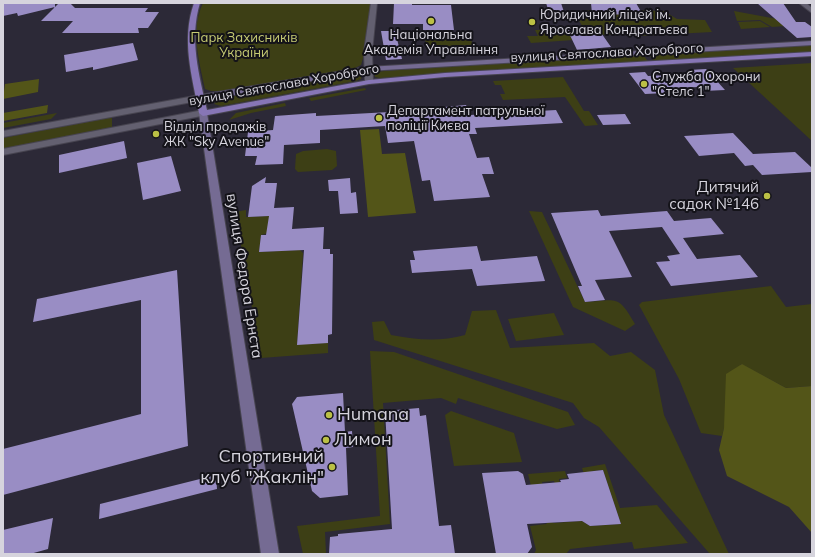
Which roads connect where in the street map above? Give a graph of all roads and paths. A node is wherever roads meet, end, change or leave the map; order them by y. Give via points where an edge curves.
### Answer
1 (197, 3) edge
2 (374, 3) edge
3 (802, 3) edge
4 (812, 12) edge
5 (812, 43) edge
6 (812, 54) edge
7 (367, 69) junction
8 (369, 82) junction
9 (200, 98) junction
10 (202, 113) junction
11 (3, 134) edge
12 (3, 152) edge
13 (270, 554) edge

1 - 9 main road, вулиця Федора Ернста via 192,15 190,44
2 - 7 street
3 - 4 street
5 - 7 street, вулиця Святослава Хороброго
6 - 8 main road, вулиця Святослава Хороброго via 445,75
7 - 8 street
7 - 9 street, вулиця Святослава Хороброго
8 - 10 main road, вулиця Святослава Хороброго
9 - 10 main road, вулиця Федора Ернста
9 - 11 street, вулиця Святослава Хороброго
10 - 12 street, вулиця Святослава Хороброго
10 - 13 street, вулиця Федора Ернста

